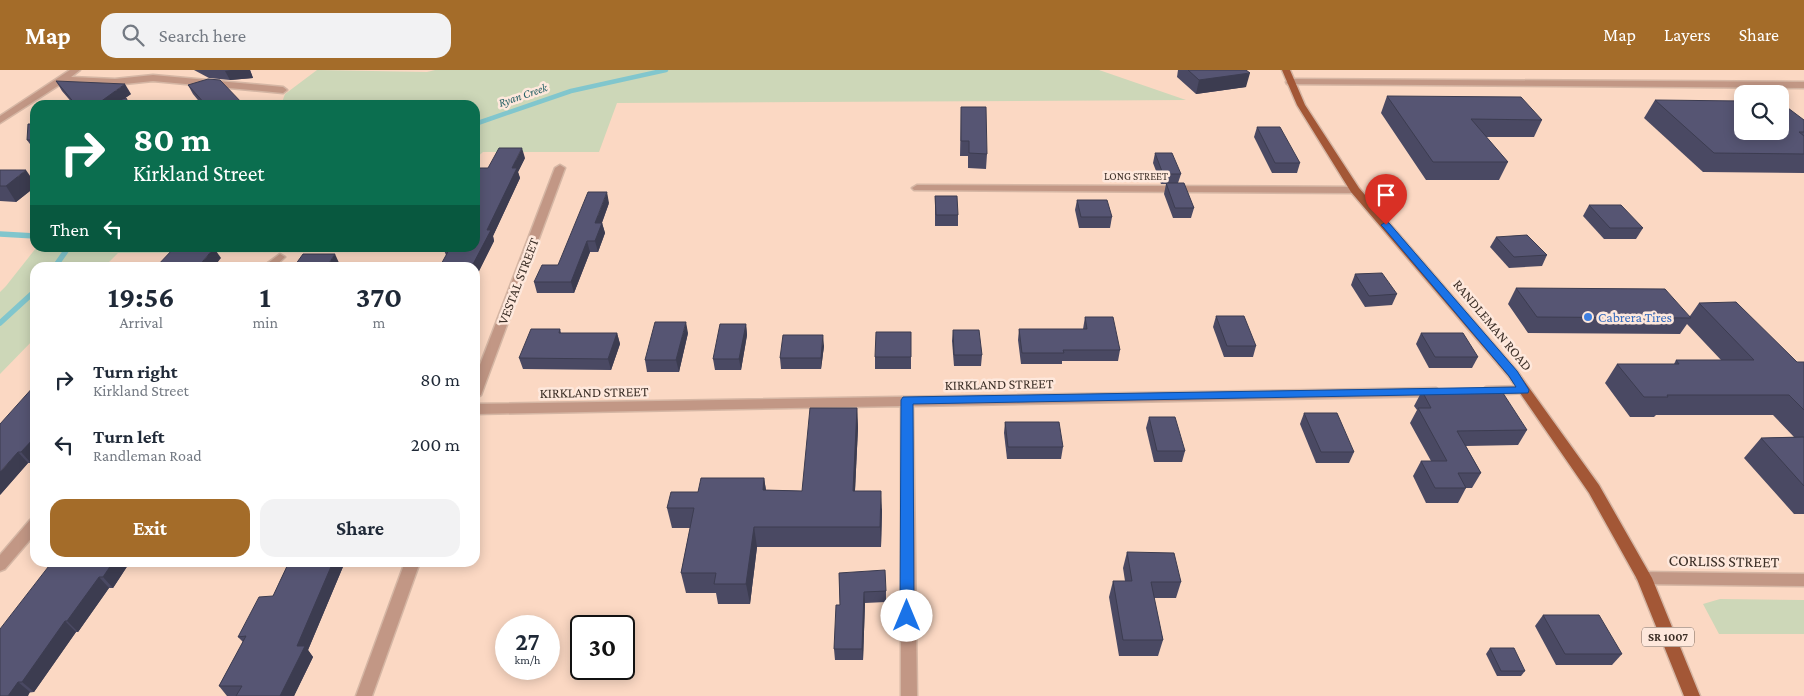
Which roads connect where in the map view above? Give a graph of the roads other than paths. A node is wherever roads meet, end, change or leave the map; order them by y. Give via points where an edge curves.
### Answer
1 (76, 70) edge
2 (1286, 70) edge
3 (62, 79) junction
4 (1290, 82) junction
5 (1804, 85) edge
6 (283, 90) dead end
7 (30, 100) edge
8 (30, 100) edge
9 (0, 120) edge
10 (560, 168) dead end
11 (917, 188) dead end
12 (1355, 190) junction
13 (280, 257) dead end
14 (274, 262) edge
15 (480, 382) edge
16 (1524, 390) junction
17 (1474, 391) edge
18 (1444, 392) edge
19 (907, 400) junction
20 (480, 409) edge
21 (30, 530) edge
22 (0, 565) edge
23 (411, 567) edge
24 (1644, 578) junction
25 (1804, 580) edge
26 (364, 696) edge
27 (909, 696) edge
28 (1692, 696) edge

1 - 3 street
2 - 4 main road, RANDLEMAN ROAD / SR 1007
3 - 6 street via 115,82 153,78
3 - 7 street
4 - 5 street
4 - 12 main road, RANDLEMAN ROAD / SR 1007 via 1305,112
8 - 9 street
10 - 15 street, VESTAL STREET
11 - 12 street, LONG STREET
12 - 16 main road, RANDLEMAN ROAD / SR 1007
13 - 14 street
16 - 17 street
16 - 24 main road, RANDLEMAN ROAD / SR 1007 via 1594,489
18 - 19 street, KIRKLAND STREET
19 - 20 street, KIRKLAND STREET
19 - 27 street
21 - 22 street
23 - 26 street
24 - 25 street, CORLISS STREET
24 - 28 main road, RANDLEMAN ROAD / SR 1007

